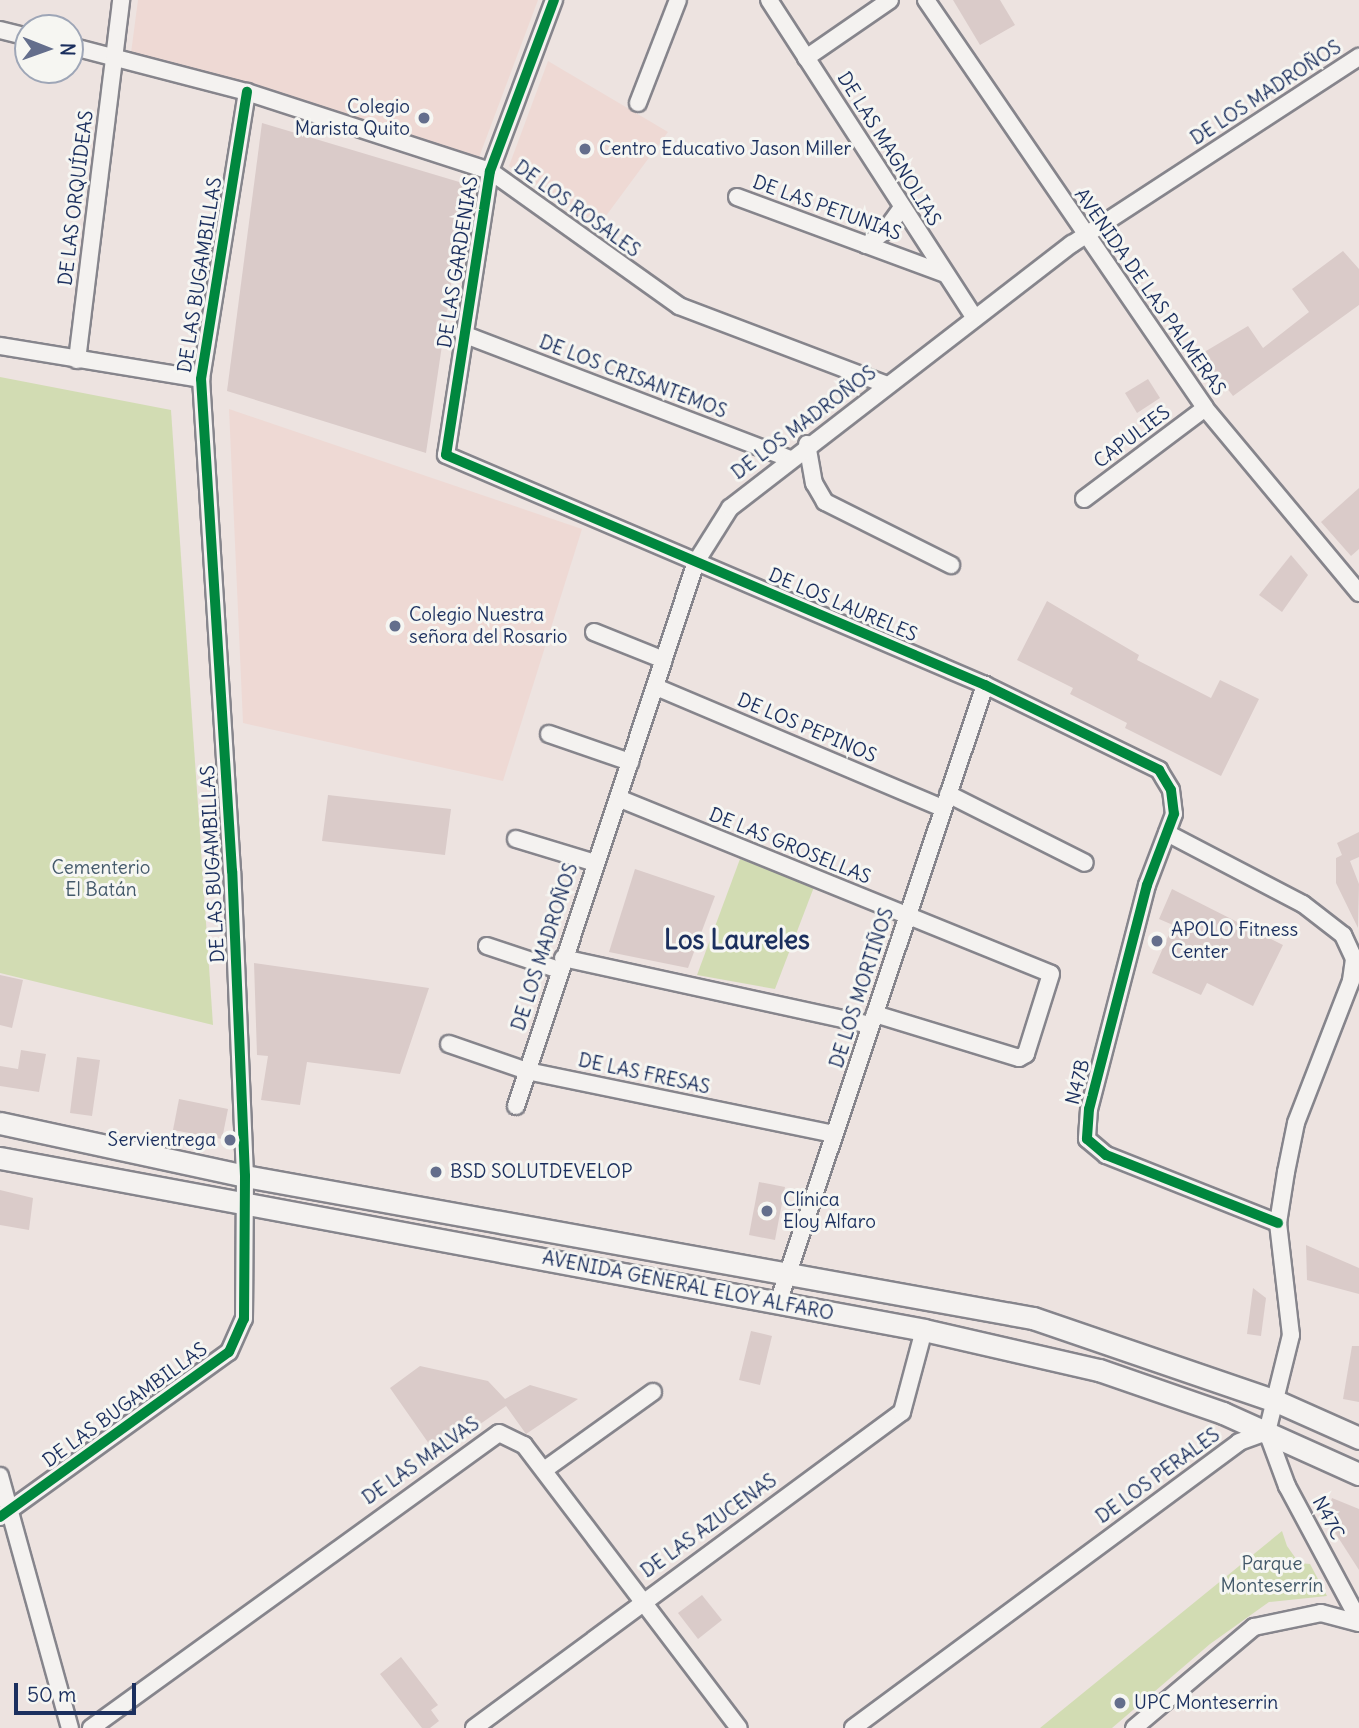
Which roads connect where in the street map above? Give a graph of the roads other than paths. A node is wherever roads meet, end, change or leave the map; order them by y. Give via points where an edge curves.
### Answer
1 (121, 0) edge
2 (554, 0) edge
3 (678, 0) edge
4 (769, 0) edge
5 (890, 0) edge
6 (926, 0) edge
7 (84, 49) edge
8 (114, 56) junction
9 (1359, 57) edge
10 (806, 58) junction
11 (247, 92) junction
12 (638, 103) dead end
13 (490, 172) junction
14 (737, 197) dead end
15 (902, 208) junction
16 (1084, 237) junction
17 (866, 245) junction
18 (943, 273) junction
19 (975, 318) junction
20 (463, 334) junction
21 (0, 346) edge
22 (77, 360) junction
23 (201, 379) junction
24 (887, 385) junction
25 (1205, 408) junction
26 (807, 444) junction
27 (446, 455) joint
28 (788, 458) junction
29 (1084, 499) dead end
30 (696, 562) junction
31 (951, 565) dead end
32 (1359, 593) edge
33 (594, 632) dead end
34 (664, 660) junction
35 (985, 685) junction
36 (656, 687) junction
37 (550, 734) dead end
38 (630, 762) junction
39 (618, 798) junction
40 (945, 801) junction
41 (1167, 833) junction
42 (516, 839) dead end
43 (595, 863) junction
44 (1085, 863) dead end
45 (907, 918) junction
46 (487, 946) dead end
47 (561, 964) junction
48 (873, 1020) junction
49 (449, 1044) dead end
50 (527, 1071) junction
51 (516, 1107) dead end
52 (0, 1123) edge
53 (833, 1134) junction
54 (0, 1158) edge
55 (245, 1176) junction
56 (245, 1204) junction
57 (1278, 1223) junction
58 (786, 1271) junction
59 (778, 1303) junction
60 (924, 1330) junction
61 (653, 1392) dead end
62 (1276, 1401) junction
63 (1267, 1432) junction
64 (1359, 1438) edge
65 (544, 1470) junction
66 (1359, 1474) edge
67 (0, 1476) edge
68 (4, 1514) edge
69 (645, 1598) junction
70 (1359, 1622) edge
71 (70, 1728) edge
72 (91, 1728) edge
73 (474, 1728) edge
74 (739, 1728) edge
75 (853, 1728) edge
76 (1134, 1728) edge

1 - 8 street, DE LAS ORQUÍDEAS
2 - 13 street, DE LAS GARDENIAS
3 - 12 street
4 - 10 street, DE LAS MAGNOLIAS
5 - 10 street
6 - 16 street, AVENIDA DE LAS PALMERAS
7 - 8 street, DE LOS ROSALES
8 - 11 street, DE LOS ROSALES
8 - 22 street, DE LAS ORQUÍDEAS
9 - 16 street, DE LOS MADROÑOS
10 - 15 street, DE LAS MAGNOLIAS
11 - 13 street, DE LOS ROSALES
11 - 23 street, DE LAS BUGAMBILLAS
13 - 20 street, DE LAS GARDENIAS
13 - 24 street, DE LOS ROSALES via 679,306
14 - 17 street, DE LAS PETUNIAS
15 - 17 street
15 - 18 street, DE LAS MAGNOLIAS
16 - 19 street, DE LOS MADROÑOS
16 - 25 street, AVENIDA DE LAS PALMERAS
17 - 18 street, DE LAS PETUNIAS
18 - 19 street, DE LAS MAGNOLIAS
19 - 24 street, DE LOS MADROÑOS
20 - 27 street, DE LAS GARDENIAS
20 - 28 street, DE LOS CRISANTEMOS
21 - 22 street
22 - 23 street
23 - 55 street, DE LAS BUGAMBILLAS
24 - 26 street, DE LOS MADROÑOS
25 - 29 street, CAPULIES
25 - 32 street, AVENIDA DE LAS PALMERAS
26 - 28 street, DE LOS MADROÑOS
26 - 31 street via 814,483 825,502
27 - 30 street, DE LOS LAURELES
28 - 30 street, DE LOS MADROÑOS via 730,508
30 - 34 street, DE LOS MADROÑOS
30 - 35 street, DE LOS LAURELES
33 - 34 street
34 - 36 street, DE LOS MADROÑOS
35 - 40 street, DE LOS MORTIÑOS
35 - 41 street, DE LOS LAURELES via 1154,766 1174,798
36 - 38 street, DE LOS MADROÑOS
36 - 40 street, DE LOS PEPINOS
37 - 38 street
38 - 39 street, DE LOS MADROÑOS
39 - 43 street, DE LOS MADROÑOS
39 - 45 street, DE LAS GROSELLAS
40 - 44 street, DE LOS PEPINOS
40 - 45 street, DE LOS MORTIÑOS
41 - 57 street via 1303,904 1343,935 1354,959 1351,981 1292,1136
41 - 57 street, N47B via 1143,898 1089,1108 1087,1139 1105,1154
42 - 43 street
43 - 47 street, DE LOS MADROÑOS
45 - 48 street, DE LOS MORTIÑOS
45 - 48 street, DE LAS GROSELLAS via 1051,974 1026,1054 1013,1058
46 - 47 street
47 - 48 street
47 - 50 street, DE LOS MADROÑOS
48 - 53 street, DE LOS MORTIÑOS
49 - 50 street, DE LAS FRESAS
50 - 51 street, DE LOS MADROÑOS
50 - 53 street, DE LAS FRESAS
52 - 55 main road, AVENIDA GENERAL ELOY ALFARO
53 - 58 street, DE LOS MORTIÑOS
54 - 56 main road, AVENIDA GENERAL ELOY ALFARO
55 - 56 street, DE LAS BUGAMBILLAS
55 - 58 main road, AVENIDA GENERAL ELOY ALFARO
56 - 59 main road, AVENIDA GENERAL ELOY ALFARO
56 - 68 street, DE LAS BUGAMBILLAS via 244,1319 229,1353
57 - 62 street via 1292,1324
58 - 59 street, DE LOS MORTIÑOS
58 - 62 main road, AVENIDA GENERAL ELOY ALFARO via 1033,1318
59 - 60 main road, AVENIDA GENERAL ELOY ALFARO
60 - 63 main road, AVENIDA GENERAL ELOY ALFARO via 1145,1384
60 - 69 street, DE LAS AZUCENAS via 902,1412
61 - 65 street
62 - 63 street
62 - 64 main road, AVENIDA GENERAL ELOY ALFARO
63 - 66 main road, AVENIDA GENERAL ELOY ALFARO
63 - 70 street, N47C via 1287,1486
63 - 75 street, DE LOS PERALES via 1239,1442
65 - 69 street, DE LAS MALVAS
65 - 72 street, DE LAS MALVAS via 508,1433 485,1438
67 - 68 street
68 - 71 street
69 - 73 street, DE LAS AZUCENAS
69 - 74 street, DE LAS MALVAS
70 - 76 street via 1321,1613 1254,1627

